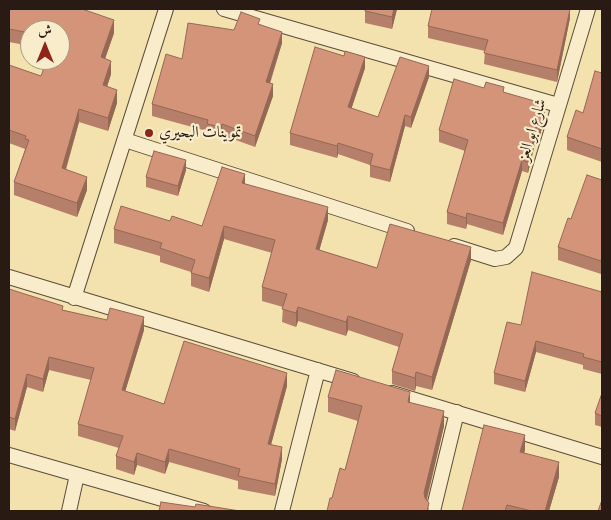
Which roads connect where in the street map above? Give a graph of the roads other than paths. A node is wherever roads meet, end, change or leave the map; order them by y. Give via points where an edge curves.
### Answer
1 (166, 9) edge
2 (224, 9) edge
3 (588, 9) edge
4 (558, 105) junction
5 (125, 140) junction
6 (419, 234) edge
7 (438, 240) edge
8 (9, 277) edge
9 (74, 298) junction
10 (318, 370) junction
11 (364, 384) edge
12 (383, 390) edge
13 (457, 412) junction
14 (9, 455) edge
15 (602, 457) edge
16 (77, 475) junction
17 (69, 511) edge
18 (204, 511) edge
19 (282, 511) edge
20 (433, 511) edge

1 - 5 street
2 - 4 street
3 - 4 street, شارع ابو العز
4 - 7 street, شارع ابو العز via 516,248 506,257 494,259
5 - 6 street
5 - 9 street
8 - 9 street
9 - 10 street
10 - 11 street
10 - 19 street
12 - 13 street
13 - 15 street
13 - 20 street
14 - 16 street
16 - 17 street
16 - 18 street

